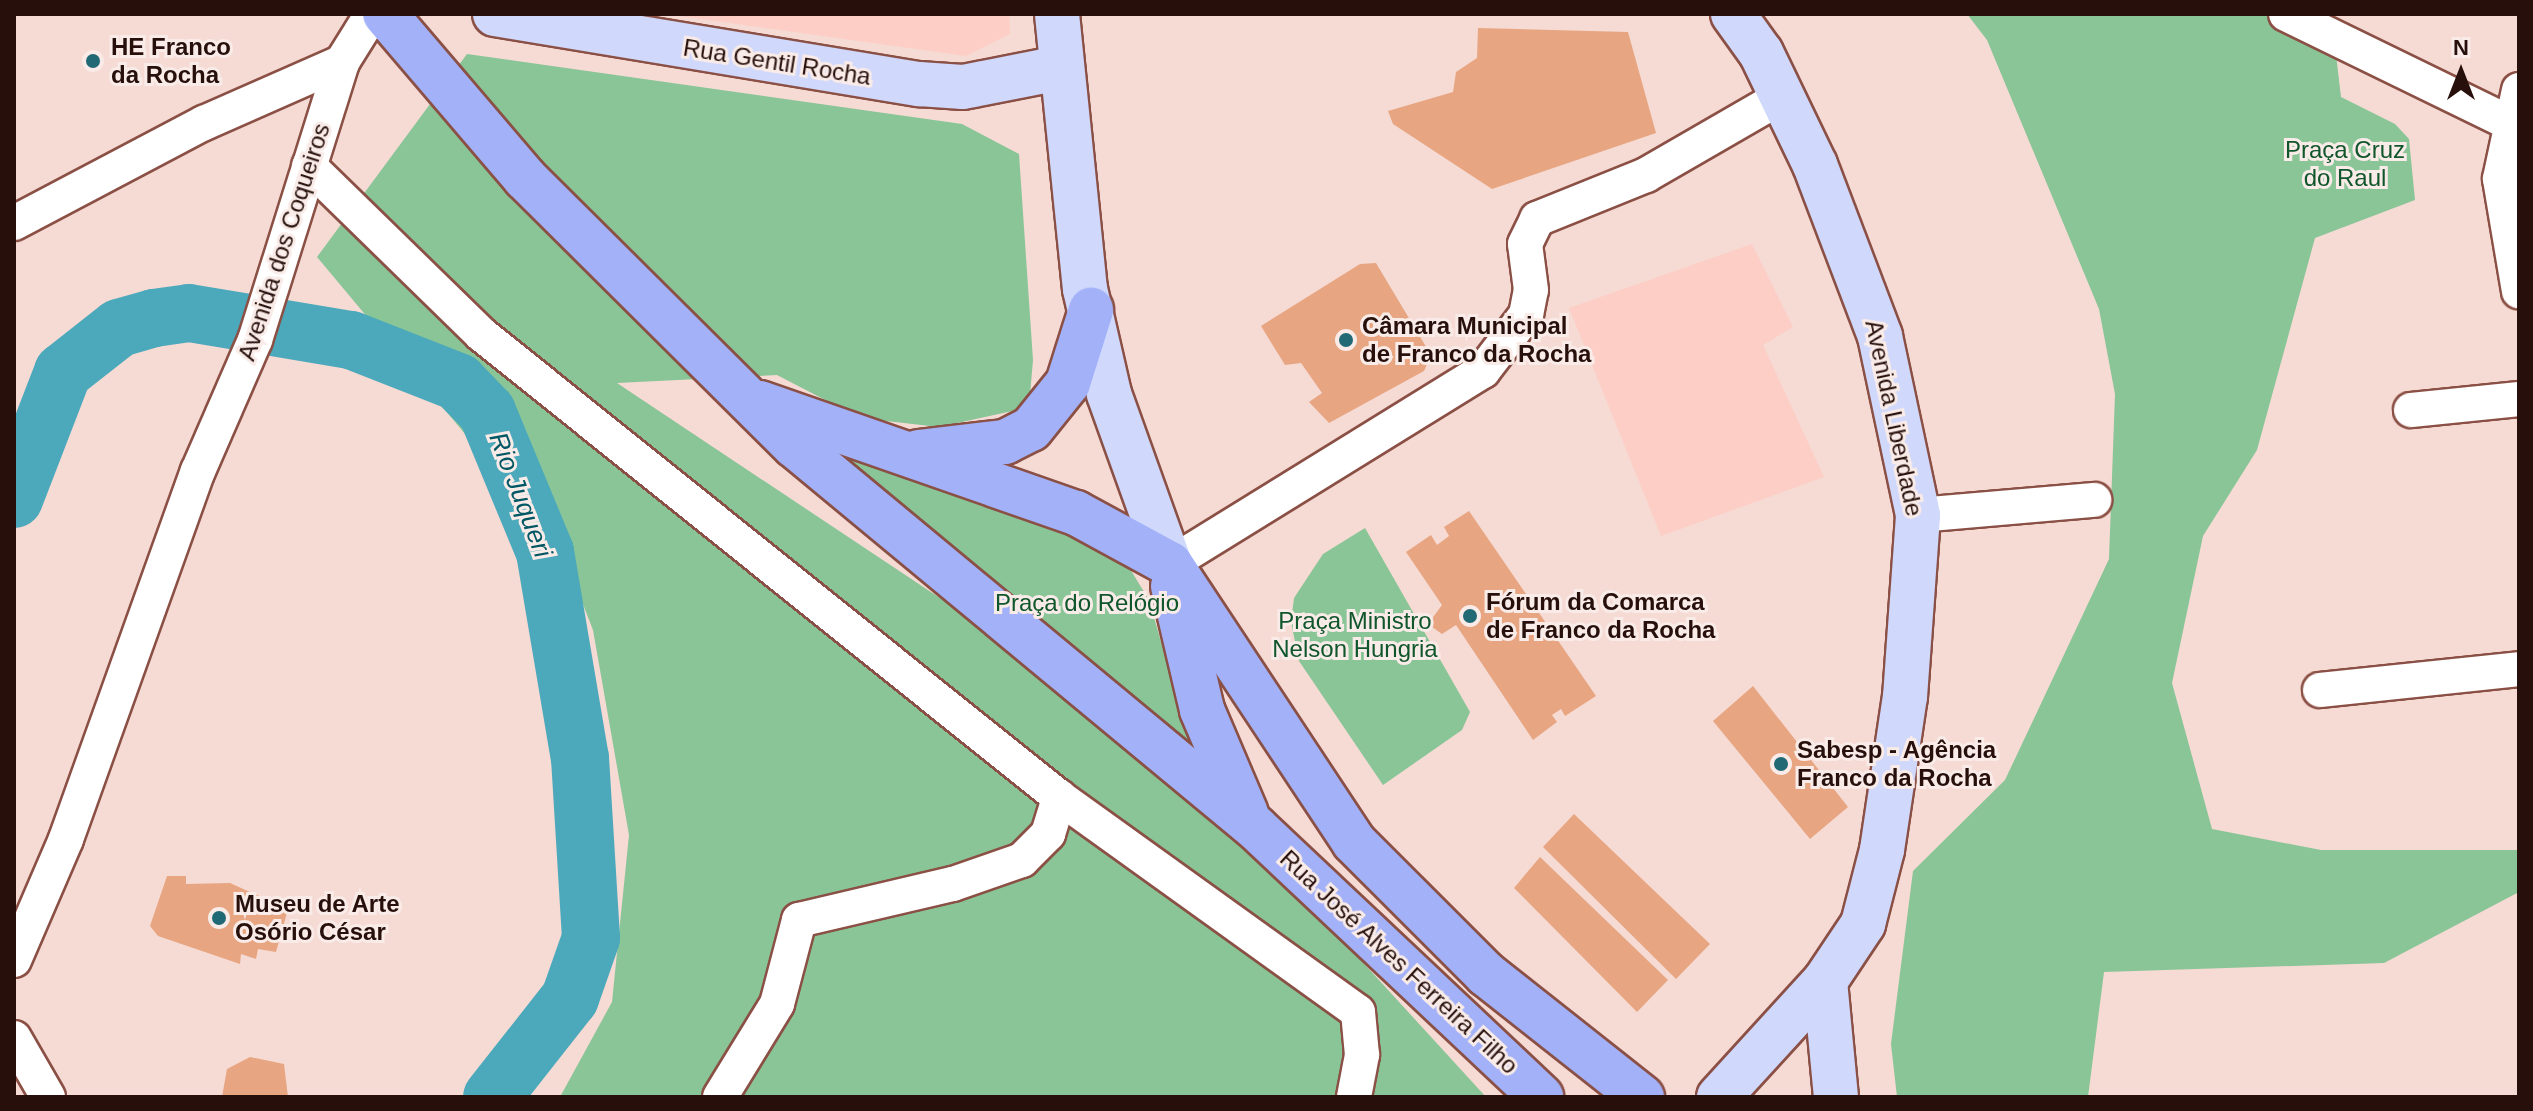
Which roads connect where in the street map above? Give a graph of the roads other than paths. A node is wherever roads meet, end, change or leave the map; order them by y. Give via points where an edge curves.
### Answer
1 (372, 14) edge
2 (385, 14) edge
3 (495, 14) edge
4 (1057, 14) edge
5 (1733, 14) edge
6 (2286, 14) edge
7 (342, 62) junction
8 (1060, 68) junction
9 (2519, 90) edge
10 (1783, 96) junction
11 (2513, 119) edge
12 (309, 166) junction
13 (14, 223) edge
14 (2519, 291) edge
15 (1091, 310) junction
16 (2519, 399) edge
17 (754, 401) junction
18 (2411, 410) dead end
19 (901, 453) junction
20 (2094, 500) dead end
21 (1918, 515) junction
22 (1170, 564) junction
23 (2519, 669) edge
24 (2320, 690) dead end
25 (1059, 797) junction
26 (1256, 828) junction
27 (14, 960) edge
28 (1825, 981) junction
29 (14, 1038) edge
30 (48, 1097) edge
31 (720, 1097) edge
32 (1354, 1097) edge
33 (1541, 1097) edge
34 (1642, 1097) edge
35 (1719, 1097) edge
36 (1836, 1097) edge

1 - 7 street, Avenida dos Coqueiros
2 - 17 main road via 525,178
3 - 8 street, Rua Gentil Rocha via 919,84 963,87
4 - 8 street, Rua José Alves Ferreira Filho
5 - 10 street, Avenida Liberdade
6 - 11 street
7 - 12 street, Avenida dos Coqueiros
7 - 13 street via 204,123
8 - 15 street, Rua José Alves Ferreira Filho
9 - 11 street
10 - 21 street, Avenida Liberdade via 1880,336
10 - 22 street via 1646,175 1537,219 1525,244 1531,290 1526,315 1483,371
11 - 14 street via 2500,179
12 - 25 street via 481,334
12 - 27 street, Avenida dos Coqueiros via 230,399 198,471 66,839
15 - 19 main road via 1068,383 1031,429 1005,442
15 - 22 street, Rua José Alves Ferreira Filho via 1109,394
16 - 18 street
17 - 19 main road
17 - 26 main road via 831,479
19 - 22 main road via 1076,513
20 - 21 street
21 - 28 street, Avenida Liberdade via 1905,697 1882,850 1863,924
22 - 26 main road via 1202,710 1231,788
22 - 34 main road, Rua José Alves Ferreira Filho via 1354,842 1486,974
23 - 24 street
25 - 31 street via 1048,834 1022,860 953,884 799,920 777,1004
25 - 32 street via 1358,1012 1362,1055
26 - 33 main road, Rua José Alves Ferreira Filho
28 - 35 street, Avenida Liberdade
28 - 36 street
29 - 30 street

